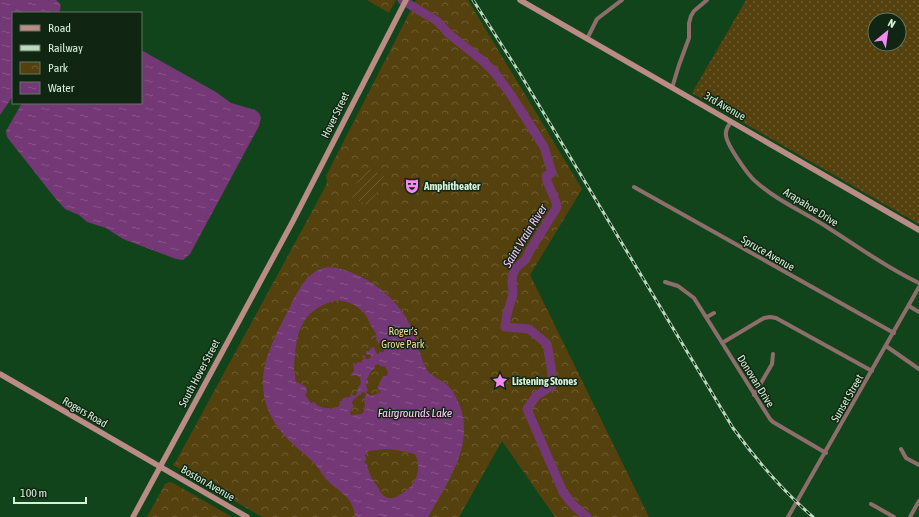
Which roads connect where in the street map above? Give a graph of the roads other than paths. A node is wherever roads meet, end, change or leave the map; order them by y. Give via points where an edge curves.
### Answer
1 (406, 0) edge
2 (520, 0) edge
3 (622, 0) edge
4 (707, 0) edge
5 (527, 2) edge
6 (587, 38) junction
7 (672, 88) junction
8 (731, 122) junction
9 (634, 187) dead end
10 (919, 230) edge
11 (283, 239) joint
12 (665, 282) dead end
13 (919, 283) edge
14 (919, 288) edge
15 (909, 306) junction
16 (919, 312) edge
17 (714, 313) dead end
18 (706, 317) junction
19 (894, 333) junction
20 (722, 343) junction
21 (886, 346) junction
22 (773, 354) dead end
23 (919, 370) edge
24 (872, 372) junction
25 (0, 374) edge
26 (754, 394) junction
27 (901, 449) dead end
28 (826, 453) junction
29 (919, 465) edge
30 (160, 467) junction
31 (919, 501) edge
32 (871, 504) dead end
33 (133, 517) edge
34 (246, 517) edge
35 (788, 517) edge
36 (894, 517) edge
37 (910, 517) edge

1 - 11 street, Hover Street
2 - 5 street, 3rd Avenue
3 - 6 street via 598,19
4 - 7 street via 691,16 689,38
5 - 6 street, 3rd Avenue
6 - 7 street, 3rd Avenue
7 - 8 street, 3rd Avenue
8 - 10 street, 3rd Avenue
8 - 13 street, Arapahoe Drive via 726,129 726,141 756,182 861,250
9 - 19 street, Spruce Avenue
11 - 30 street, South Hover Street
12 - 18 street, Donovan Drive via 688,292
14 - 15 street, Sunset Street
15 - 16 street
15 - 19 street, Sunset Street
17 - 18 street
18 - 20 street, Donovan Drive
19 - 21 street, Sunset Street
20 - 24 street via 764,318 776,318
20 - 26 street, Donovan Drive
21 - 23 street
21 - 24 street, Sunset Street
22 - 26 street via 772,364
24 - 28 street, Sunset Street
25 - 30 street, Rogers Road
26 - 28 street, Donovan Drive via 773,422
27 - 29 street via 906,458
28 - 35 street, Sunset Street
30 - 33 street, South Hover Street
30 - 34 street, Boston Avenue
31 - 37 street
32 - 36 street

